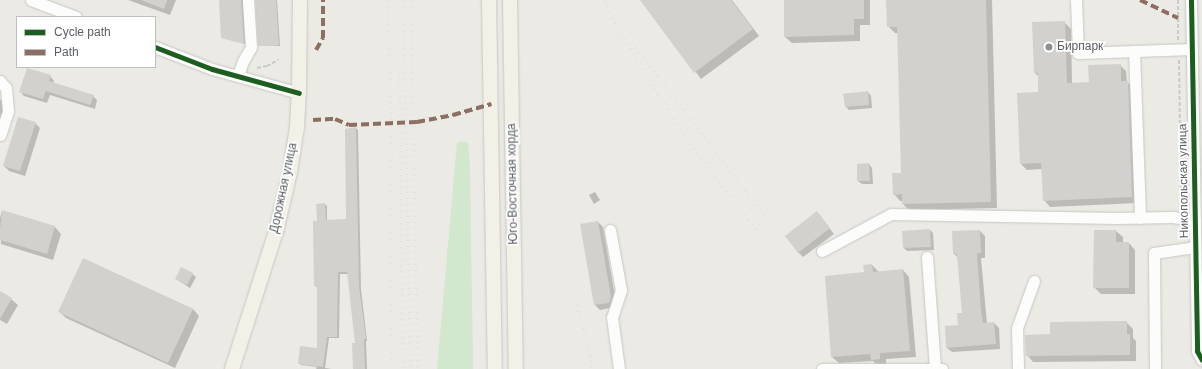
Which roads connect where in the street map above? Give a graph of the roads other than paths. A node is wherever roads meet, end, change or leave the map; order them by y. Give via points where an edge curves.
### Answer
1 (31, 0) edge
2 (248, 0) edge
3 (300, 0) edge
4 (489, 0) edge
5 (510, 0) edge
6 (1076, 0) edge
7 (1191, 0) edge
8 (73, 16) edge
9 (156, 47) edge
10 (1192, 49) junction
11 (1134, 51) junction
12 (238, 76) junction
13 (0, 81) edge
14 (299, 93) junction
15 (1198, 117) edge
16 (0, 135) edge
17 (1140, 218) junction
18 (1195, 220) junction
19 (610, 230) dead end
20 (1195, 247) junction
21 (822, 250) dead end
22 (928, 258) dead end
23 (1034, 281) dead end
24 (1202, 360) edge
25 (232, 369) edge
26 (495, 369) edge
27 (516, 369) edge
28 (619, 369) edge
29 (822, 369) edge
30 (935, 369) edge
31 (942, 369) edge
32 (1018, 369) edge
33 (1156, 369) edge

1 - 8 street
2 - 12 street via 251,47
3 - 14 main road, Дорожная улица
4 - 26 main road, Юго-Восточная хорда
5 - 27 main road, Юго-Восточная хорда
6 - 11 street via 1078,52
7 - 10 street, Никопольская улица
9 - 12 street
10 - 11 street
10 - 15 street, Никопольская улица
11 - 17 street
12 - 14 street
13 - 16 street via 6,88 8,111
14 - 25 main road, Дорожная улица via 290,172 278,223
15 - 18 street, Никопольская улица
17 - 18 street via 1172,217
17 - 21 street via 891,214
18 - 20 street, Никопольская улица
19 - 28 street via 621,290 612,317
20 - 24 street, Никопольская улица via 1198,351
20 - 33 street via 1154,253
22 - 30 street
23 - 32 street via 1017,328
29 - 30 street
30 - 31 street

